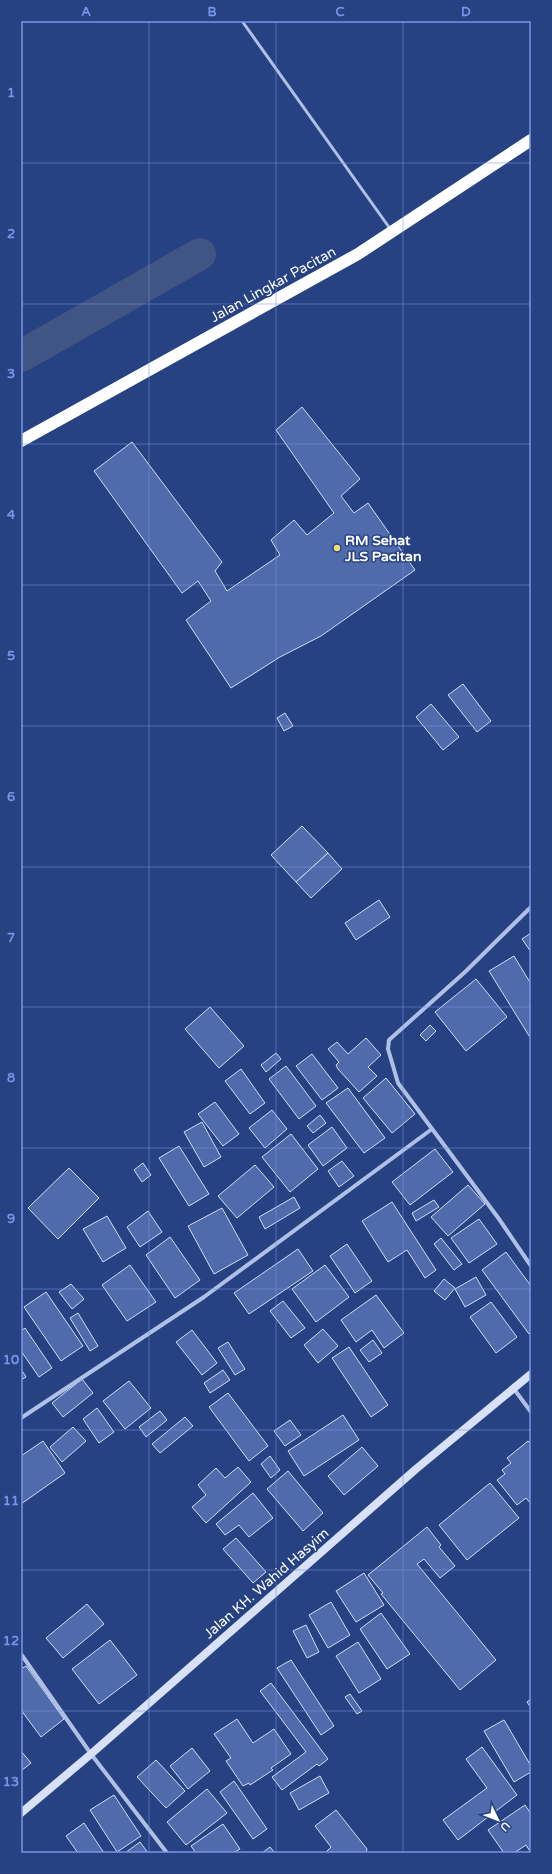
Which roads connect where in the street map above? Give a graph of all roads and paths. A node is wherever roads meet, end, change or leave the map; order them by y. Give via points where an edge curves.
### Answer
1 (242, 21) edge
2 (531, 140) edge
3 (392, 232) junction
4 (21, 440) edge
5 (531, 907) edge
6 (432, 1129) junction
7 (531, 1266) edge
8 (531, 1374) edge
9 (514, 1388) junction
10 (531, 1412) edge
11 (21, 1418) edge
12 (21, 1654) edge
13 (91, 1754) junction
14 (21, 1813) edge
15 (167, 1853) edge

1 - 3 lane
2 - 3 highway, Jalan Lingkar Pacitan
3 - 4 highway, Jalan Lingkar Pacitan via 358,254
5 - 6 street via 465,972 389,1040 388,1049 398,1083
6 - 7 street
6 - 11 street via 204,1297
8 - 9 street, Jalan KH. Wahid Hasyim
9 - 10 street
9 - 13 street, Jalan KH. Wahid Hasyim via 416,1469
12 - 13 street
13 - 14 street, Jalan KH. Wahid Hasyim
13 - 15 street

